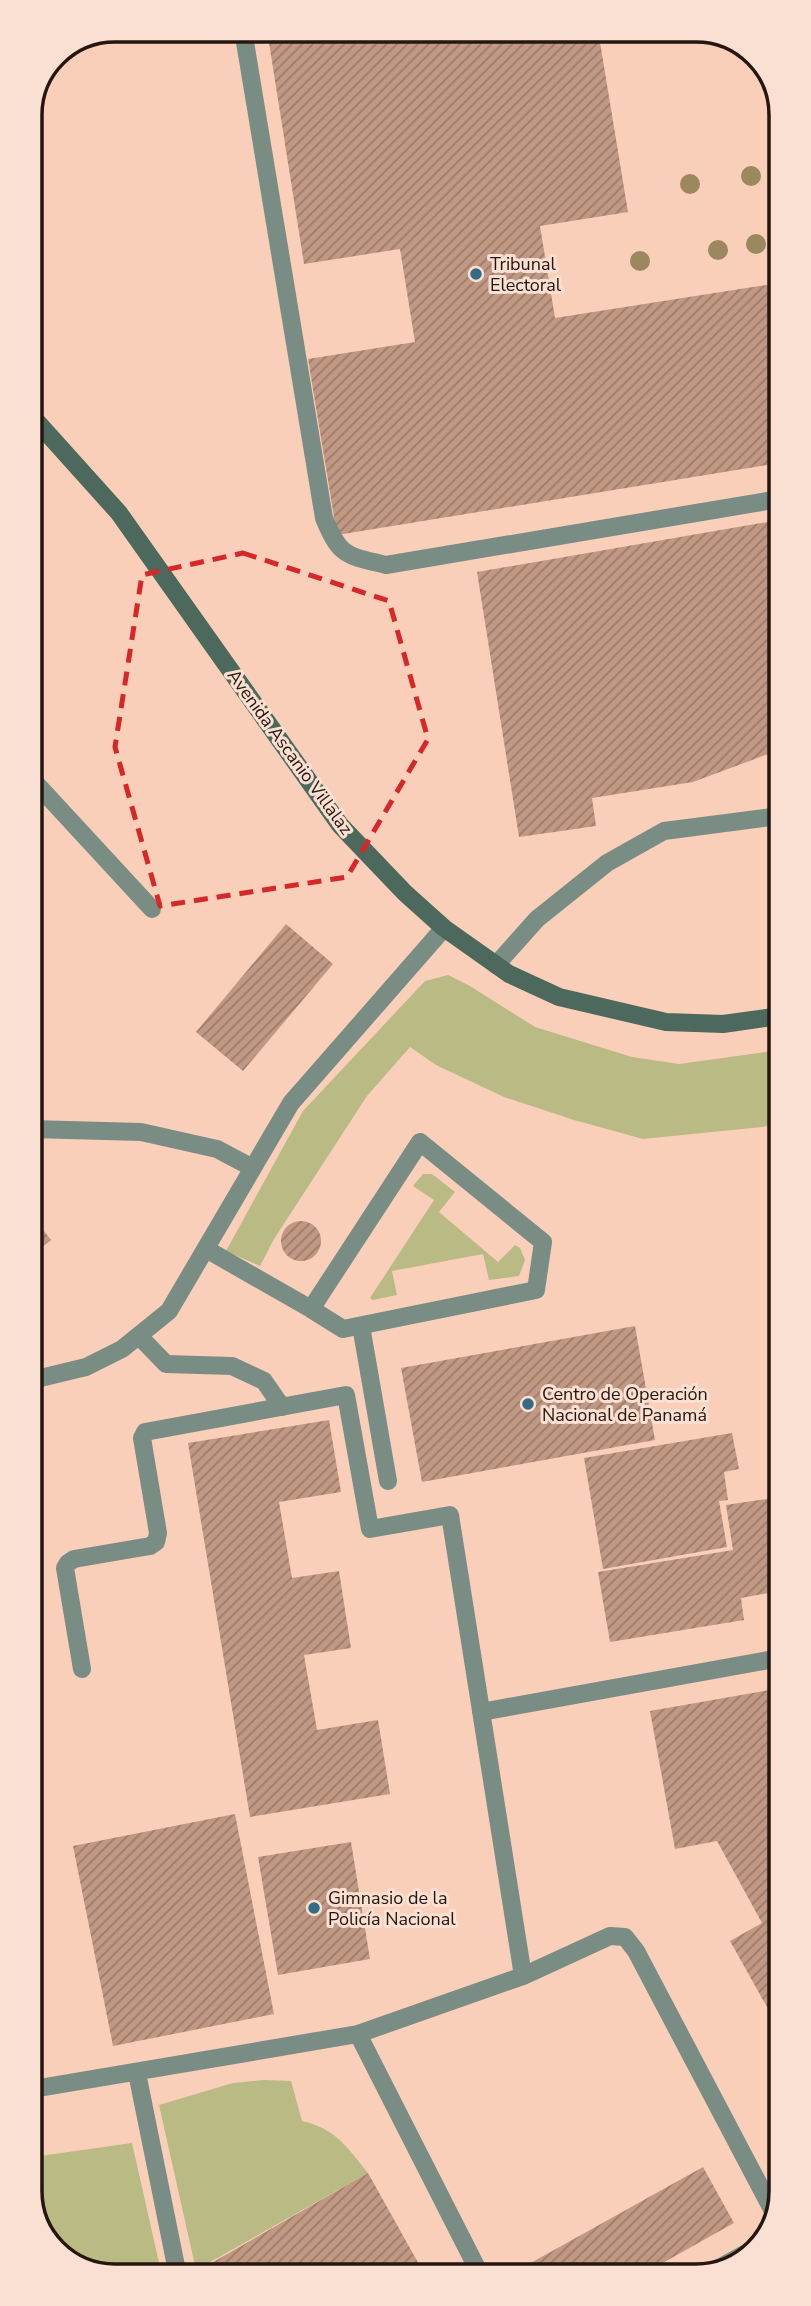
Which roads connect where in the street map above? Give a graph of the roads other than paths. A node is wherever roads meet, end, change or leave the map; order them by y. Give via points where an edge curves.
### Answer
1 (245, 42) edge
2 (42, 427) edge
3 (769, 501) edge
4 (42, 790) edge
5 (769, 817) edge
6 (152, 909) dead end
7 (444, 929) junction
8 (496, 965) junction
9 (769, 1018) edge
10 (42, 1129) edge
11 (253, 1168) junction
12 (206, 1249) junction
13 (311, 1309) junction
14 (361, 1326) junction
15 (139, 1336) junction
16 (42, 1378) edge
17 (282, 1407) junction
18 (388, 1481) dead end
19 (769, 1660) edge
20 (82, 1669) dead end
21 (481, 1712) junction
22 (523, 1976) junction
23 (358, 2034) junction
24 (137, 2073) junction
25 (42, 2088) edge
26 (768, 2202) edge
27 (176, 2264) edge
28 (475, 2264) edge

1 - 3 lane via 324,517 335,543 352,557 386,565
2 - 7 main road, Avenida Ascanio Villalaz via 119,513 340,825
4 - 6 lane
5 - 8 lane via 664,831 607,863 537,919
7 - 8 main road, Avenida Ascanio Villalaz
7 - 11 lane via 291,1102
8 - 9 main road, Avenida Ascanio Villalaz via 559,996 666,1022 723,1024
10 - 11 lane via 141,1132 216,1149
11 - 12 lane
12 - 13 lane
12 - 15 lane via 169,1311
13 - 14 lane via 343,1329
13 - 14 lane via 420,1142 543,1242 536,1290
14 - 18 lane
15 - 16 lane via 86,1367
15 - 17 lane via 166,1364 232,1366 264,1381
17 - 20 lane via 145,1432 142,1438 156,1542 75,1559 65,1568
17 - 21 lane via 346,1395 370,1529 450,1516
19 - 21 lane
21 - 22 lane
22 - 23 lane
22 - 26 lane via 610,1936 625,1937
23 - 24 lane
23 - 28 lane
24 - 25 lane
24 - 27 lane

